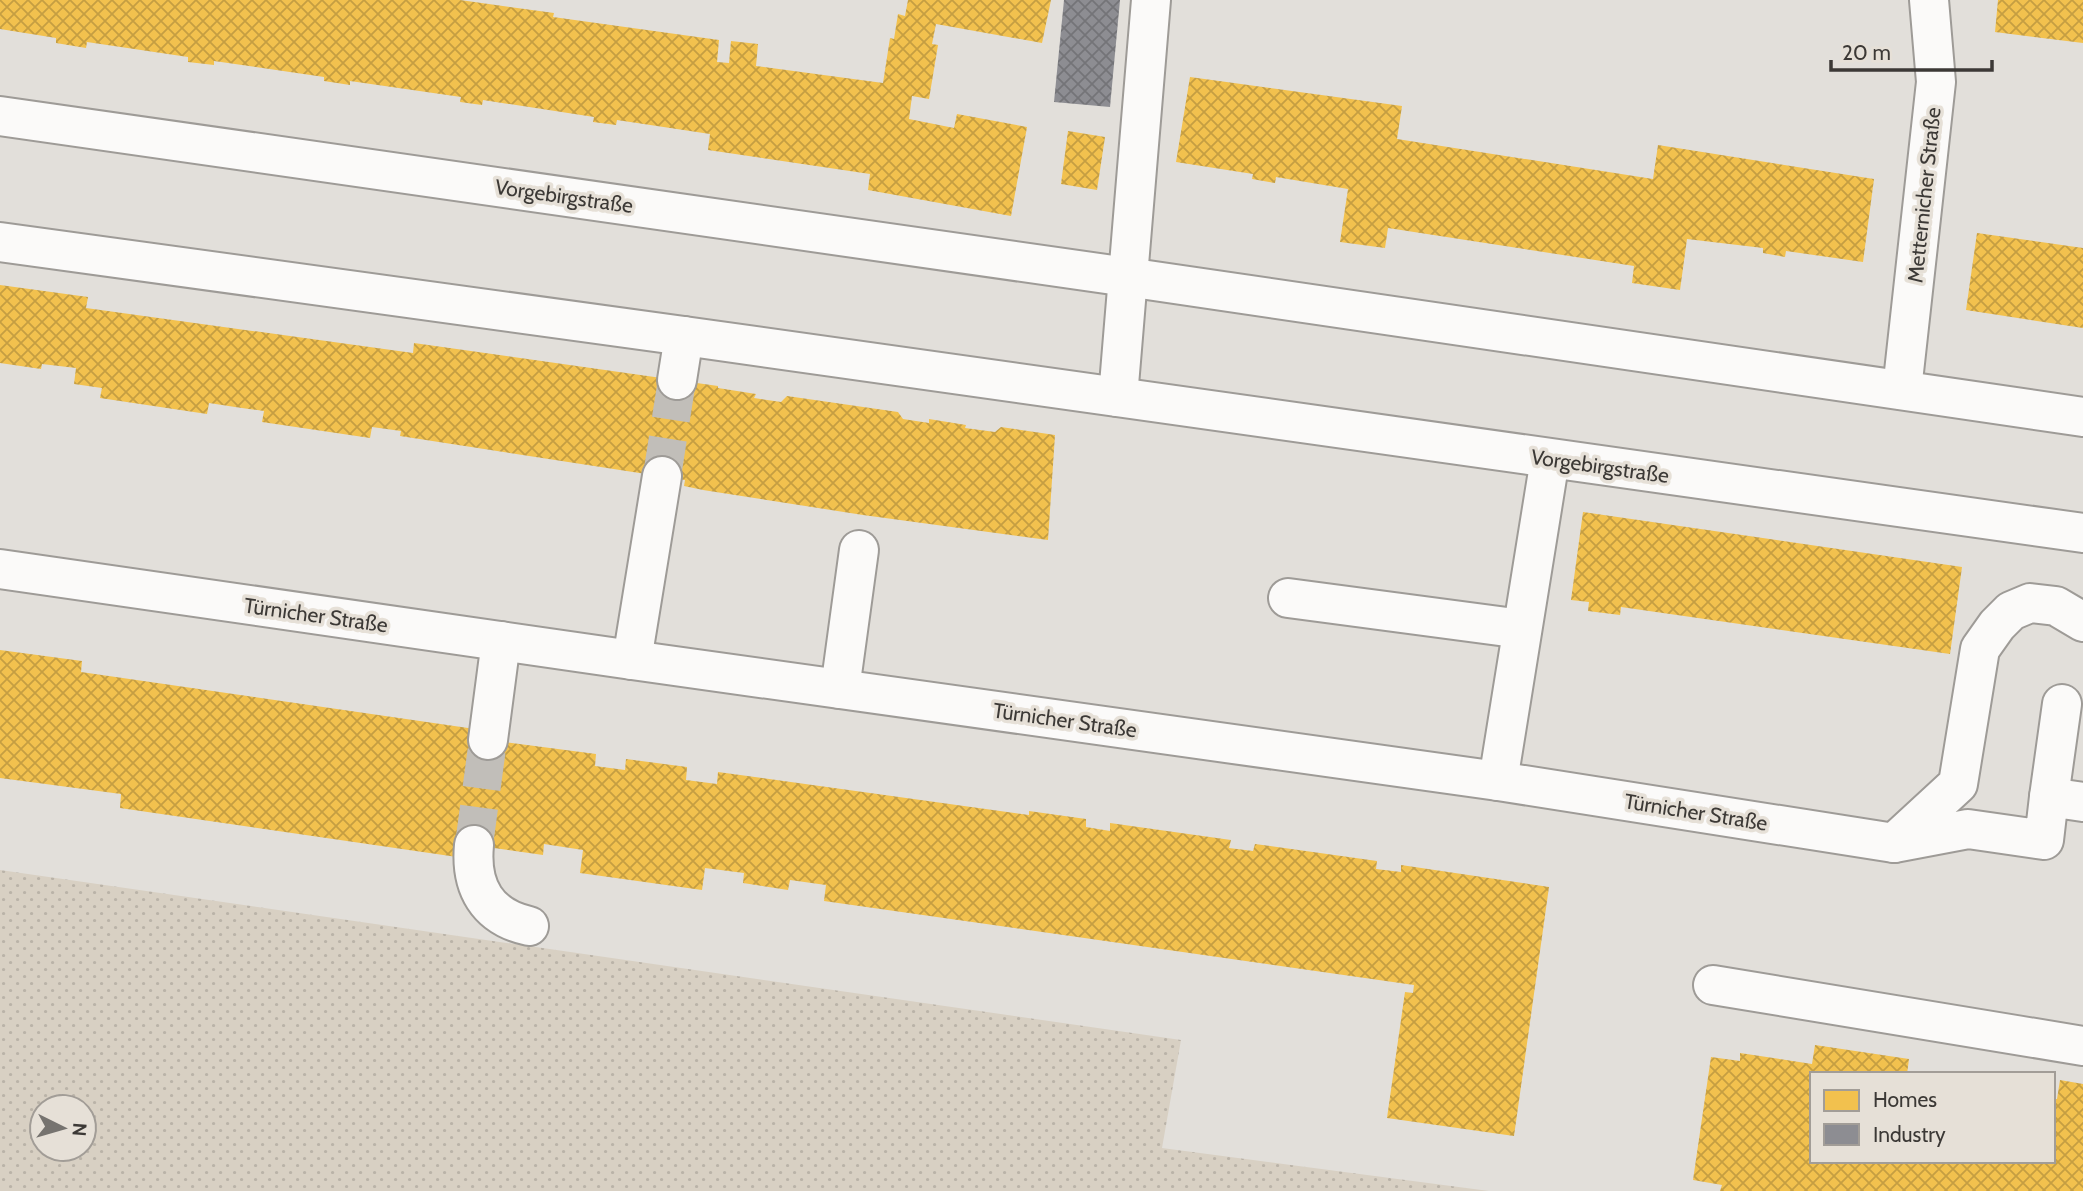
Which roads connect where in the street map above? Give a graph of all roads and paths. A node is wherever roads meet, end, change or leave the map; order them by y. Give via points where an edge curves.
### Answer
1 (1151, 0) edge
2 (1929, 0) edge
3 (0, 116) edge
4 (0, 242) edge
5 (1128, 277) junction
6 (684, 335) junction
7 (677, 380) tunnel mouth
8 (1902, 390) junction
9 (1118, 397) junction
10 (2083, 417) edge
11 (1550, 459) junction
12 (662, 476) tunnel mouth
13 (2083, 533) edge
14 (859, 550) dead end
15 (0, 569) edge
16 (1288, 598) dead end
17 (2083, 622) edge
18 (1522, 629) junction
19 (501, 641) junction
20 (632, 660) junction
21 (840, 689) junction
22 (2062, 704) dead end
23 (488, 740) tunnel mouth
24 (1498, 781) junction
25 (2066, 800) edge
26 (1894, 843) junction
27 (474, 845) tunnel mouth
28 (529, 926) dead end
29 (1713, 985) dead end
30 (2083, 1045) edge

1 - 5 street
2 - 8 street, Metternicher Straße via 1936,82
3 - 5 street, Vorgebirgstraße
4 - 6 street, Vorgebirgstraße
5 - 8 street, Vorgebirgstraße
5 - 9 street
6 - 7 street
6 - 9 street, Vorgebirgstraße
8 - 10 street, Vorgebirgstraße
9 - 11 street, Vorgebirgstraße
11 - 13 street, Vorgebirgstraße
11 - 18 street
12 - 20 street
14 - 21 street
15 - 19 street, Türnicher Straße
16 - 18 street
17 - 26 street via 2056,606 2030,603 2011,611 1997,625 1980,649 1958,784
18 - 24 street
19 - 20 street, Türnicher Straße
19 - 23 street
20 - 21 street, Türnicher Straße
21 - 24 street, Türnicher Straße
22 - 25 street
24 - 26 street, Türnicher Straße
25 - 26 street, Türnicher Straße via 2044,840 1968,829
27 - 28 street via 475,881 484,897 498,915
29 - 30 street

